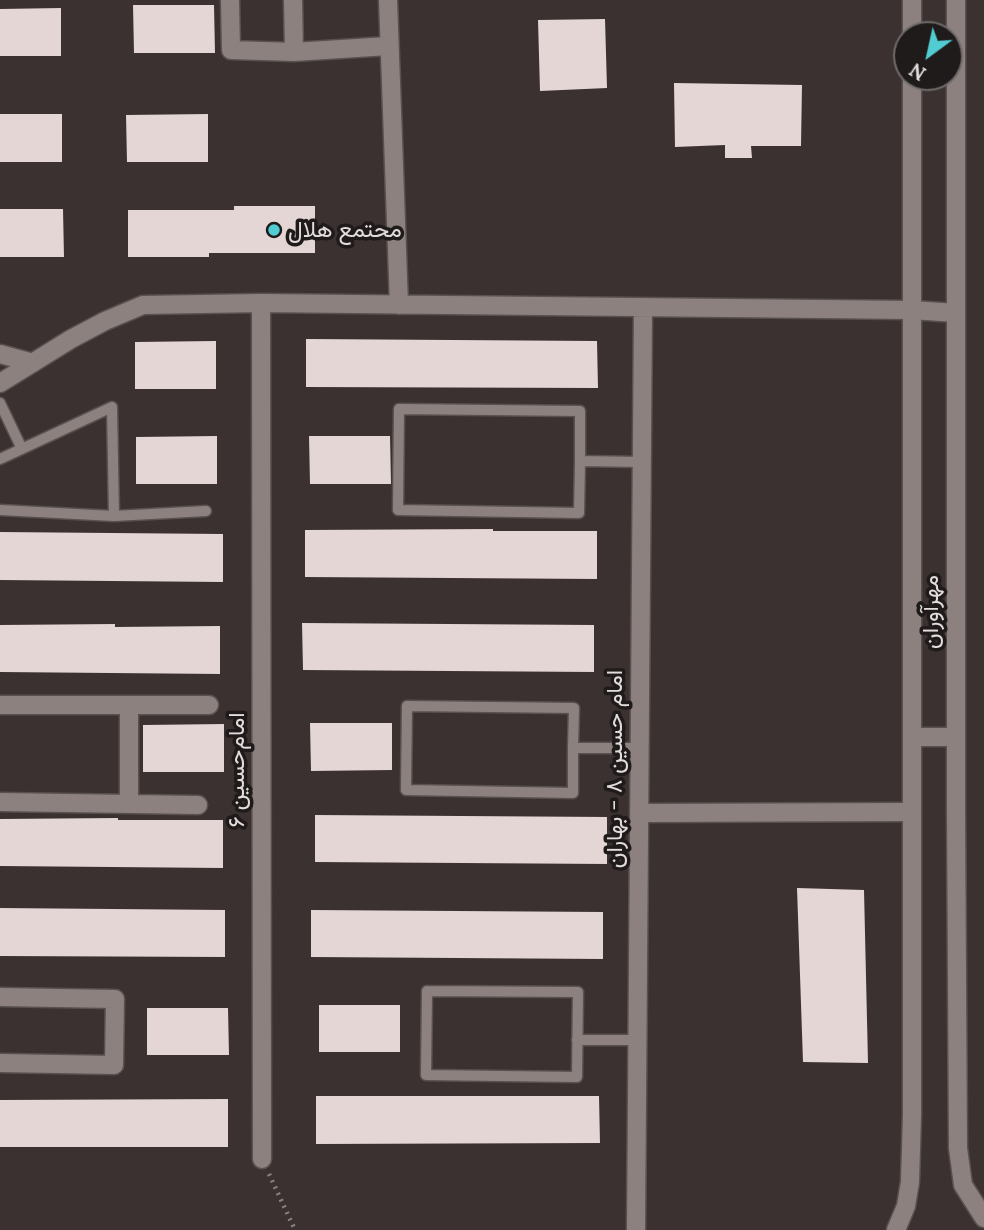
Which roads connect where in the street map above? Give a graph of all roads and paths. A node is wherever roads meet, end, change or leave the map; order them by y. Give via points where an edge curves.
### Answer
1 (230, 0) edge
2 (293, 0) edge
3 (388, 0) edge
4 (912, 0) edge
5 (956, 0) edge
6 (912, 21) edge
7 (388, 46) junction
8 (294, 52) junction
9 (912, 91) edge
10 (261, 303) junction
11 (399, 305) junction
12 (643, 308) junction
13 (912, 310) junction
14 (956, 313) junction
15 (0, 355) edge
16 (33, 363) junction
17 (0, 383) edge
18 (0, 403) edge
19 (22, 449) junction
20 (0, 459) edge
21 (580, 461) junction
22 (642, 462) junction
23 (0, 510) edge
24 (206, 511) dead end
25 (114, 516) junction
26 (0, 705) edge
27 (129, 705) junction
28 (209, 705) dead end
29 (912, 737) junction
30 (956, 737) junction
31 (573, 748) junction
32 (640, 748) junction
33 (0, 802) edge
34 (129, 804) junction
35 (198, 805) dead end
36 (912, 812) junction
37 (639, 813) junction
38 (0, 997) edge
39 (577, 1040) junction
40 (637, 1040) junction
41 (0, 1063) edge
42 (262, 1159) joint
43 (984, 1218) edge
44 (295, 1230) edge
45 (636, 1230) edge
46 (896, 1230) edge

1 - 8 street via 231,50
2 - 8 street
3 - 7 street
4 - 6 street
5 - 14 street, مهرآوران
7 - 8 street
7 - 11 street
9 - 13 street, مهرآوران
10 - 11 street
10 - 16 street via 143,305 104,321
10 - 42 street, امام‌حسین ۶
11 - 12 street
12 - 13 street
12 - 22 street, امام حسین ۸ - بهاران
13 - 14 street
13 - 29 street, مهرآوران
14 - 30 street, مهرآوران
15 - 16 street
16 - 17 street
18 - 19 lane
19 - 20 lane
19 - 25 lane via 112,407
21 - 21 lane via 580,411 399,409 398,510 579,513
21 - 22 lane
22 - 32 street, امام حسین ۸ - بهاران
23 - 25 lane
24 - 25 lane
26 - 27 street
27 - 28 street
27 - 34 street
29 - 30 street
29 - 36 street, مهرآوران
30 - 43 street, مهرآوران via 958,1148 963,1185
31 - 31 lane via 574,708 407,706 406,790 573,793
31 - 32 lane
32 - 37 street, امام حسین ۸ - بهاران
33 - 34 street
34 - 35 street
36 - 37 street
36 - 46 street, مهرآوران via 911,1173 906,1206
37 - 40 street, امام حسین ۸ - بهاران
38 - 41 street via 115,999 114,1065
39 - 39 lane via 577,1077 426,1075 426,990 578,992
39 - 40 lane
40 - 45 street, امام حسین ۸ - بهاران
42 - 44 path

